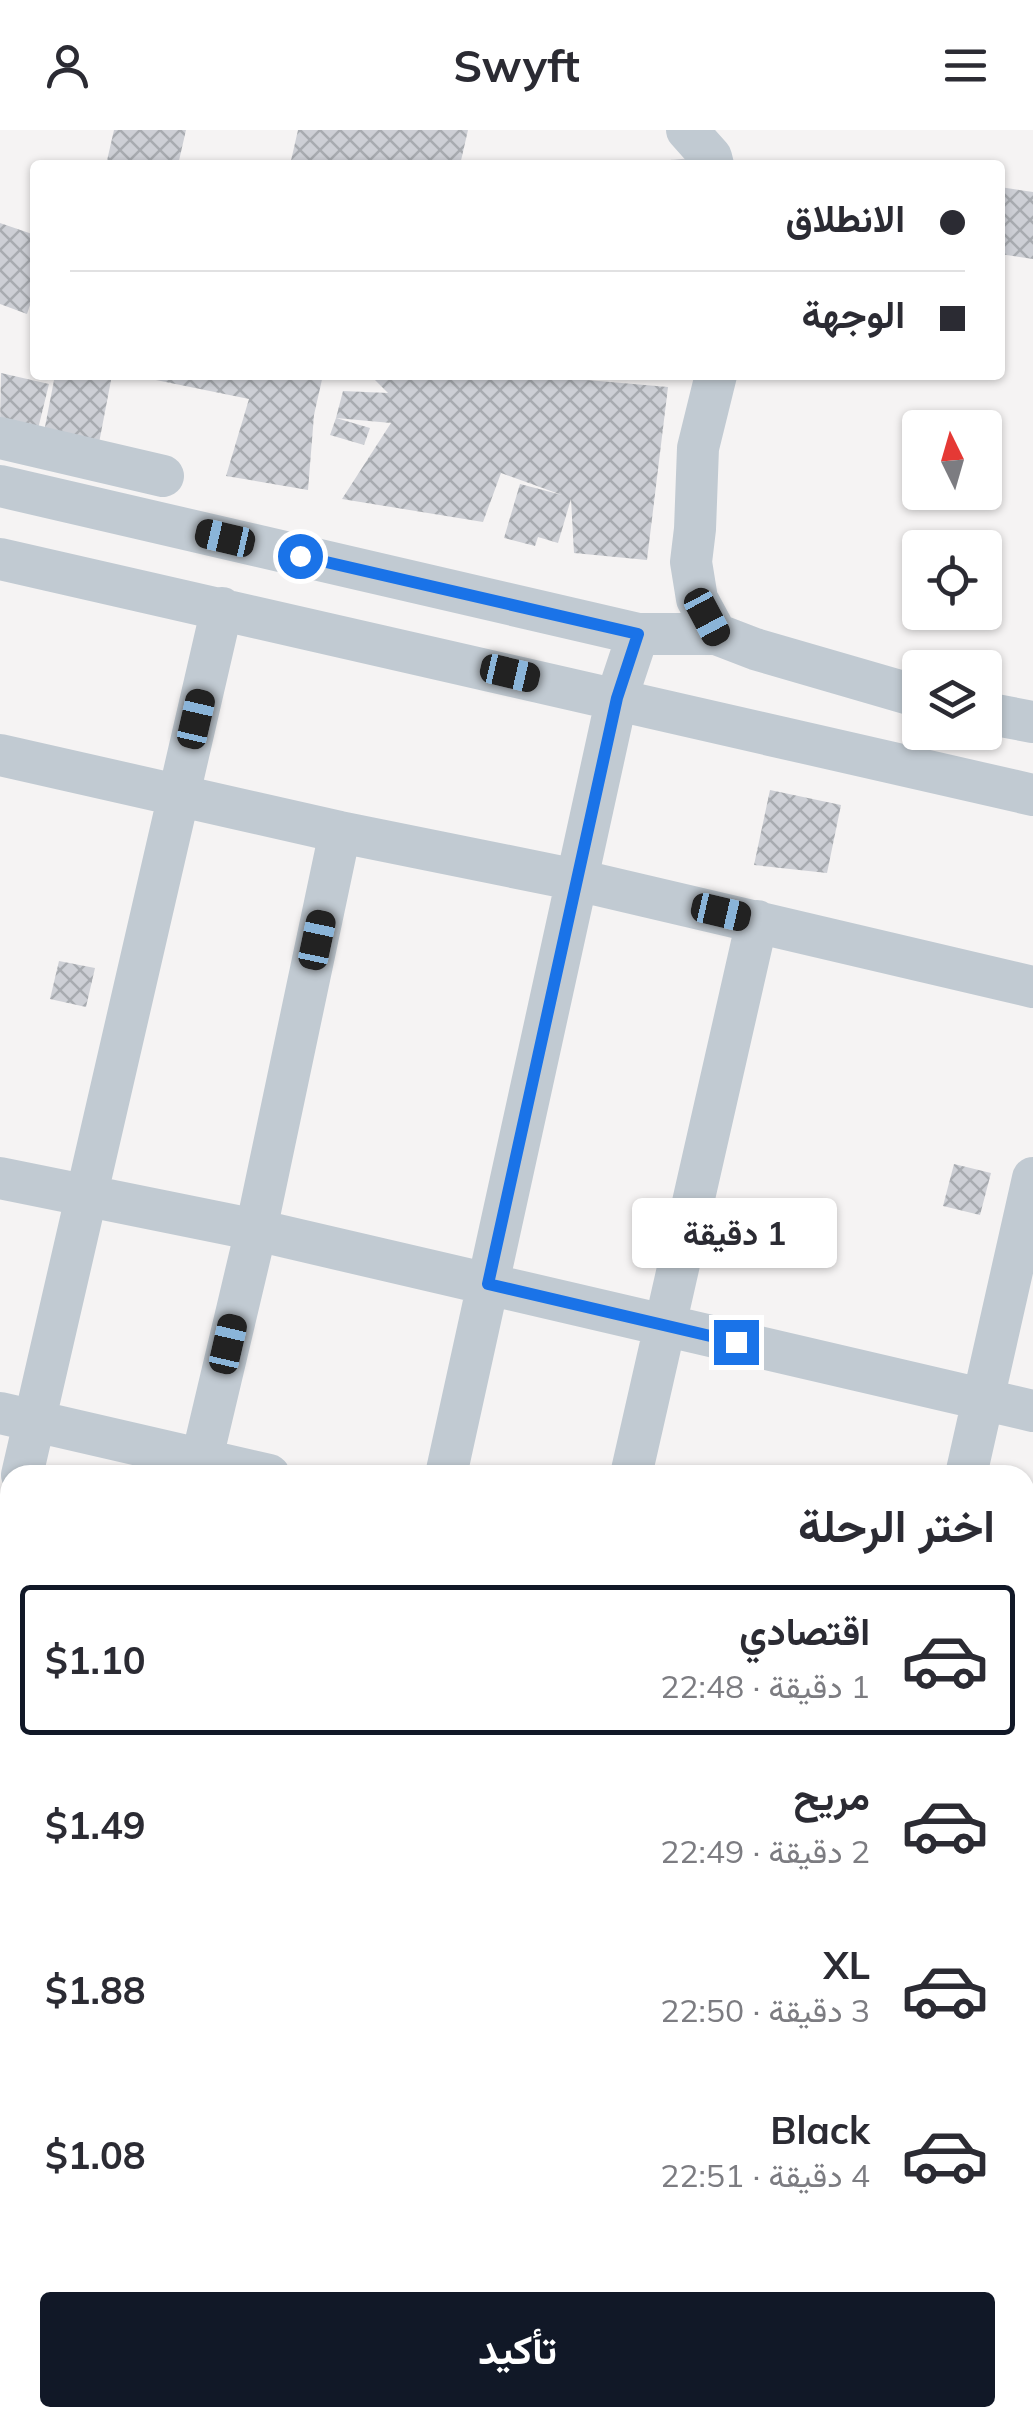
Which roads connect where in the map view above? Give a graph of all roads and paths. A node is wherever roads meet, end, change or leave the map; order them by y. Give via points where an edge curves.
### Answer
1 (687, 130) edge
2 (712, 160) edge
3 (715, 380) edge
4 (0, 438) edge
5 (163, 476) dead end
6 (0, 486) edge
7 (0, 558) edge
8 (222, 608) junction
9 (638, 634) junction
10 (716, 634) junction
11 (902, 693) edge
12 (617, 698) junction
13 (1002, 717) edge
14 (1033, 722) edge
15 (0, 755) edge
16 (178, 793) junction
17 (1033, 795) edge
18 (340, 832) junction
19 (577, 880) junction
20 (756, 921) junction
21 (1033, 986) edge
22 (0, 1178) edge
23 (1033, 1178) edge
24 (85, 1198) junction
25 (256, 1230) junction
26 (488, 1284) junction
27 (665, 1326) junction
28 (983, 1400) junction
29 (1033, 1411) edge
30 (17, 1417) edge
31 (21, 1465) edge
32 (193, 1465) edge
33 (200, 1465) edge
34 (448, 1465) edge
35 (633, 1465) edge
36 (968, 1465) edge

1 - 2 street
3 - 10 street via 698,448 690,562 697,599
4 - 5 street
6 - 9 street
7 - 8 street
8 - 12 street
8 - 16 street
9 - 10 street
9 - 12 street
10 - 11 street
12 - 17 street
12 - 19 street
13 - 14 street
15 - 16 street
16 - 18 street
16 - 24 street
18 - 19 street
18 - 25 street
19 - 20 street
19 - 26 street
20 - 21 street
20 - 27 street
22 - 24 street
23 - 28 street
24 - 25 street
24 - 30 street
25 - 26 street
25 - 33 street
26 - 27 street
26 - 34 street
27 - 28 street
27 - 35 street
28 - 29 street
28 - 36 street
30 - 31 street
30 - 32 street

